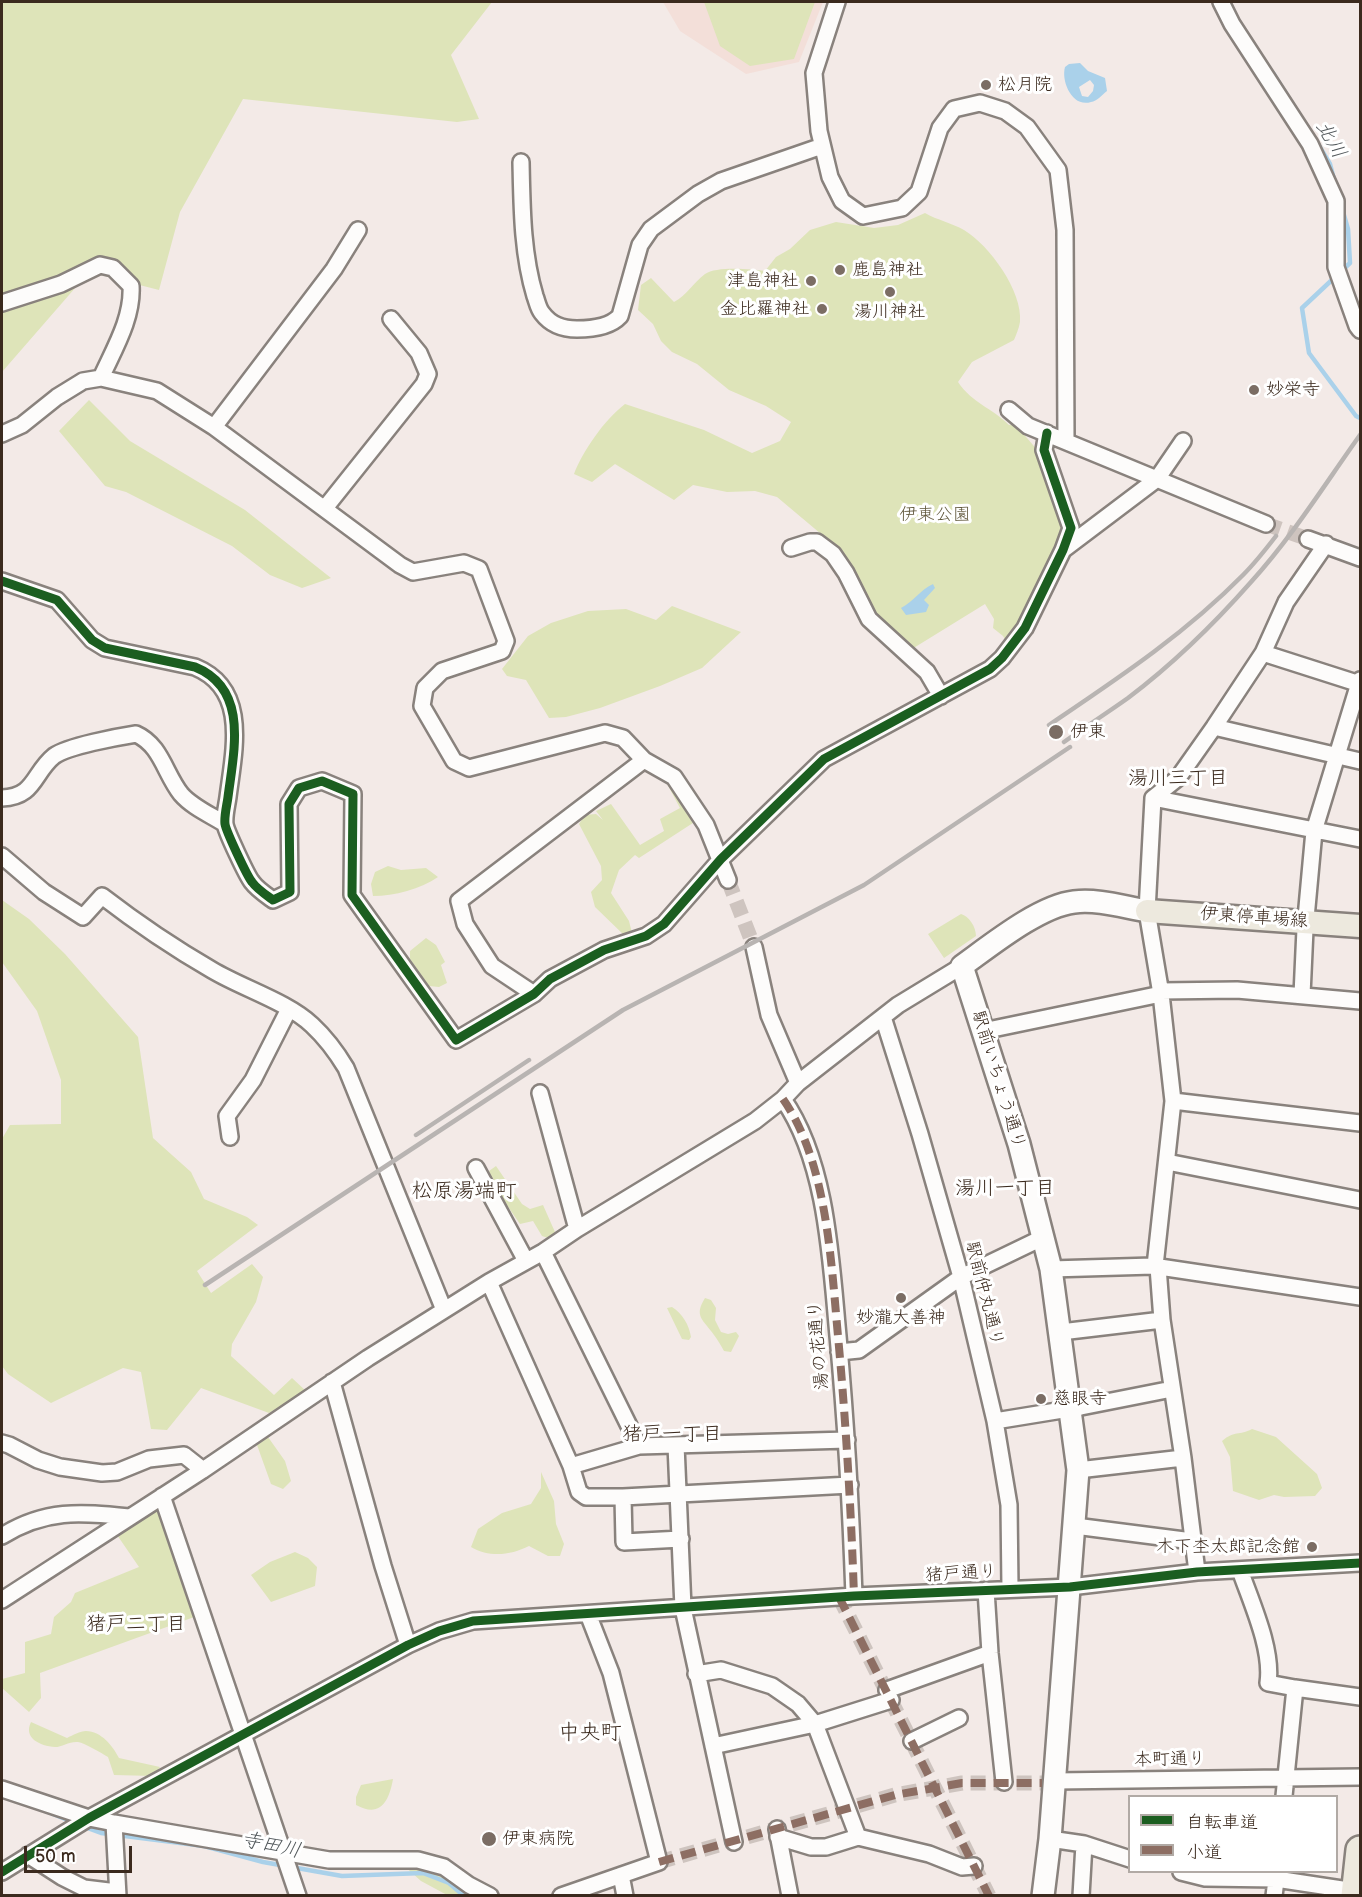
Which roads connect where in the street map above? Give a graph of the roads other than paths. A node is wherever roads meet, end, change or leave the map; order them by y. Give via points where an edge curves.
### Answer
1 (837, 2) edge
2 (1221, 2) edge
3 (822, 146) junction
4 (521, 162) dead end
5 (358, 230) dead end
6 (2, 303) edge
7 (391, 319) dead end
8 (1360, 330) edge
9 (101, 378) junction
10 (1009, 410) dead end
11 (214, 427) junction
12 (1047, 433) junction
13 (2, 434) edge
14 (1066, 441) junction
15 (1183, 441) dead end
16 (1157, 479) junction
17 (325, 508) junction
18 (1266, 524) tunnel mouth
19 (1308, 539) tunnel mouth
20 (1326, 544) junction
21 (791, 548) dead end
22 (1063, 550) junction
23 (1360, 558) edge
24 (2, 581) edge
25 (1263, 653) junction
26 (1360, 683) edge
27 (941, 696) junction
28 (1214, 727) junction
29 (1338, 756) junction
30 (644, 760) junction
31 (1360, 761) edge
32 (2, 798) edge
33 (1153, 798) junction
34 (225, 824) junction
35 (1314, 831) junction
36 (1360, 839) edge
37 (2, 856) edge
38 (721, 859) junction
39 (728, 880) tunnel mouth
40 (1147, 910) junction
41 (1306, 922) junction
42 (1360, 926) edge
43 (754, 947) tunnel mouth
44 (962, 966) junction
45 (1161, 993) junction
46 (534, 994) junction
47 (1302, 995) junction
48 (1360, 1001) edge
49 (289, 1009) junction
50 (883, 1017) junction
51 (983, 1032) junction
52 (798, 1083) junction
53 (540, 1093) dead end
54 (783, 1099) junction
55 (1173, 1101) junction
56 (1360, 1123) edge
57 (230, 1137) dead end
58 (1167, 1162) junction
59 (476, 1168) dead end
60 (1360, 1200) edge
61 (577, 1228) junction
62 (1044, 1237) junction
63 (543, 1252) junction
64 (526, 1260) junction
65 (1156, 1266) junction
66 (1051, 1269) junction
67 (961, 1277) junction
68 (489, 1282) junction
69 (1360, 1297) edge
70 (444, 1310) junction
71 (1162, 1320) junction
72 (1060, 1332) junction
73 (839, 1352) junction
74 (332, 1382) junction
75 (1172, 1389) junction
76 (1071, 1409) junction
77 (995, 1421) junction
78 (847, 1440) junction
79 (2, 1443) edge
80 (676, 1445) junction
81 (639, 1446) junction
82 (1183, 1458) junction
83 (571, 1466) junction
84 (203, 1470) junction
85 (1078, 1470) junction
86 (850, 1485) junction
87 (678, 1494) junction
88 (162, 1496) junction
89 (623, 1497) junction
90 (129, 1517) junction
91 (1075, 1526) junction
92 (2, 1536) edge
93 (681, 1539) junction
94 (1192, 1541) junction
95 (1360, 1563) edge
96 (1240, 1570) junction
97 (1197, 1572) junction
98 (1070, 1587) junction
99 (1010, 1588) junction
100 (986, 1590) junction
101 (854, 1596) junction
102 (2, 1600) edge
103 (683, 1608) junction
104 (588, 1614) junction
105 (408, 1645) junction
106 (990, 1653) junction
107 (696, 1674) junction
108 (1294, 1688) junction
109 (1360, 1697) edge
110 (959, 1718) dead end
111 (815, 1724) junction
112 (245, 1735) junction
113 (912, 1742) dead end
114 (714, 1746) junction
115 (1286, 1777) junction
116 (1360, 1777) edge
117 (1004, 1782) dead end
118 (1055, 1782) junction
119 (2, 1789) edge
120 (1284, 1795) edge
121 (89, 1818) junction
122 (113, 1824) junction
123 (858, 1837) junction
124 (1050, 1839) junction
125 (734, 1842) dead end
126 (1084, 1844) junction
127 (1360, 1850) edge
128 (283, 1854) junction
129 (28, 1855) junction
130 (1128, 1858) edge
131 (974, 1866) dead end
132 (2, 1872) edge
133 (1185, 1873) edge
134 (621, 1875) junction
135 (1276, 1875) edge
136 (1357, 1887) edge
137 (118, 1894) edge
138 (298, 1896) edge
139 (490, 1896) edge
140 (561, 1896) edge
141 (625, 1896) edge
142 (790, 1896) edge
143 (1043, 1896) edge
144 (1081, 1896) edge
145 (1274, 1896) edge

1 - 3 street via 814,73
2 - 8 street via 1310,144 1336,201 1336,267
3 - 4 street via 721,181 651,229 640,245 620,316 587,329 562,329 540,311 528,273
3 - 14 street via 830,177 842,201 863,216 902,207 919,192 940,128 954,109 980,103 1005,111 1027,127 1058,170 1065,230
5 - 11 street via 334,269
6 - 9 street via 62,284 100,265 113,268 131,286 132,301
7 - 17 street via 419,353 428,374
9 - 11 street via 157,390
9 - 13 street via 82,381 22,425
10 - 12 street via 1028,426
11 - 17 street
12 - 14 street
12 - 22 street via 1044,450 1071,528
14 - 16 street
15 - 16 street
16 - 18 street
16 - 22 street
17 - 30 street via 413,572 464,562 479,568 506,641 502,651 442,671 424,688 422,705 454,761 469,768 605,733 623,738
19 - 20 street
20 - 23 street
20 - 25 street via 1286,602
21 - 27 street via 817,542 833,554 869,619 927,672
22 - 27 street via 1025,628 1002,658
24 - 34 street via 57,600 92,640 105,648 195,667 221,684 230,699 234,746
25 - 26 street
25 - 28 street
26 - 29 street
27 - 38 street via 824,759
28 - 29 street
28 - 33 street via 1178,778
29 - 31 street
29 - 35 street
30 - 38 street via 674,777 706,825
30 - 46 street via 459,901 465,924 492,966
32 - 34 street via 28,789 55,755 136,734 153,746 182,795
33 - 35 street
33 - 40 street
34 - 46 street via 252,883 273,900 290,892 289,804 299,788 322,781 353,794 352,895 456,1040
35 - 36 street
35 - 41 street
37 - 49 street via 44,892 83,917 102,896 213,971
38 - 39 street
38 - 46 street via 664,924 550,979
40 - 41 main road, 伊東停車場線
40 - 44 street via 1091,901 1048,909
40 - 45 street
41 - 42 main road, 伊東停車場線
41 - 47 street
43 - 52 street via 769,1015
44 - 50 street
44 - 51 street, 駅前いちょう通り
45 - 47 street via 1237,990
45 - 51 street
45 - 55 street
47 - 48 street
49 - 57 street via 253,1080 227,1116
49 - 70 street via 311,1024 346,1068
50 - 52 street
50 - 67 street, 駅前仲丸通り
51 - 62 street, 駅前いちょう通り
52 - 54 street
53 - 61 street
54 - 61 street via 755,1121
54 - 73 street, 湯の花通り via 802,1132 818,1180
55 - 56 street
55 - 58 street
58 - 60 street
58 - 65 street
59 - 64 street
61 - 63 street
62 - 66 street, 駅前いちょう通り
62 - 67 street
63 - 64 street
63 - 81 street
64 - 68 street
65 - 66 street
65 - 69 street
65 - 71 street
66 - 72 street, 駅前いちょう通り
67 - 73 street via 859,1350
67 - 77 street, 駅前仲丸通り
68 - 70 street
68 - 83 street
70 - 74 street
71 - 72 street
71 - 75 street
72 - 76 street, 駅前いちょう通り
73 - 78 street, 湯の花通り
74 - 84 street
74 - 105 street
75 - 76 street
75 - 82 street
76 - 77 street
76 - 85 street, 駅前いちょう通り
77 - 99 street, 駅前仲丸通り via 1009,1505
78 - 80 street
78 - 86 street, 湯の花通り
79 - 84 street via 38,1461 82,1471 117,1472 149,1459 184,1455
80 - 81 street
80 - 87 street
81 - 83 street
82 - 85 street
82 - 94 street
83 - 89 street via 579,1492 586,1497
84 - 88 street
85 - 91 street, 駅前いちょう通り
86 - 87 street
86 - 101 street, 湯の花通り
87 - 89 street
87 - 93 street
88 - 90 street
88 - 112 street
89 - 93 street via 624,1542
90 - 92 street via 86,1513 42,1517
90 - 102 street
91 - 94 street
91 - 98 street, 駅前いちょう通り
93 - 103 street
94 - 97 street
95 - 96 street, 猪戸通り
96 - 97 street, 猪戸通り
96 - 108 street via 1269,1662 1268,1683
97 - 98 street, 猪戸通り
98 - 99 street, 猪戸通り
98 - 118 street, 駅前いちょう通り
99 - 100 street, 猪戸通り
100 - 101 street, 猪戸通り
100 - 106 street
101 - 103 street, 猪戸通り
103 - 104 street, 猪戸通り
103 - 107 street
104 - 105 street, 猪戸通り via 473,1621
104 - 134 street via 611,1673 659,1862
105 - 112 street, 猪戸通り
106 - 111 street
106 - 117 street
107 - 111 street via 721,1670 772,1686 798,1704
107 - 114 street
108 - 109 street
108 - 115 street
110 - 113 street
111 - 114 street
111 - 123 street
112 - 121 street, 猪戸通り
112 - 128 street
114 - 125 street
115 - 116 street, 本町通り
115 - 118 street, 本町通り
115 - 120 street
118 - 124 street, 駅前いちょう通り
119 - 121 street
121 - 122 street
121 - 129 street, 猪戸通り
122 - 128 street
122 - 137 street
123 - 131 street via 929,1854 962,1867
123 - 142 street via 826,1847 811,1847 778,1833
124 - 126 street
124 - 143 street, 駅前いちょう通り
126 - 130 street
126 - 144 street
127 - 136 highway
128 - 138 street
128 - 139 street via 329,1860 418,1860 444,1867
129 - 132 street, 猪戸通り
129 - 137 street via 84,1888
133 - 135 street via 1205,1878
134 - 140 street
134 - 141 street
135 - 136 street
135 - 145 street

